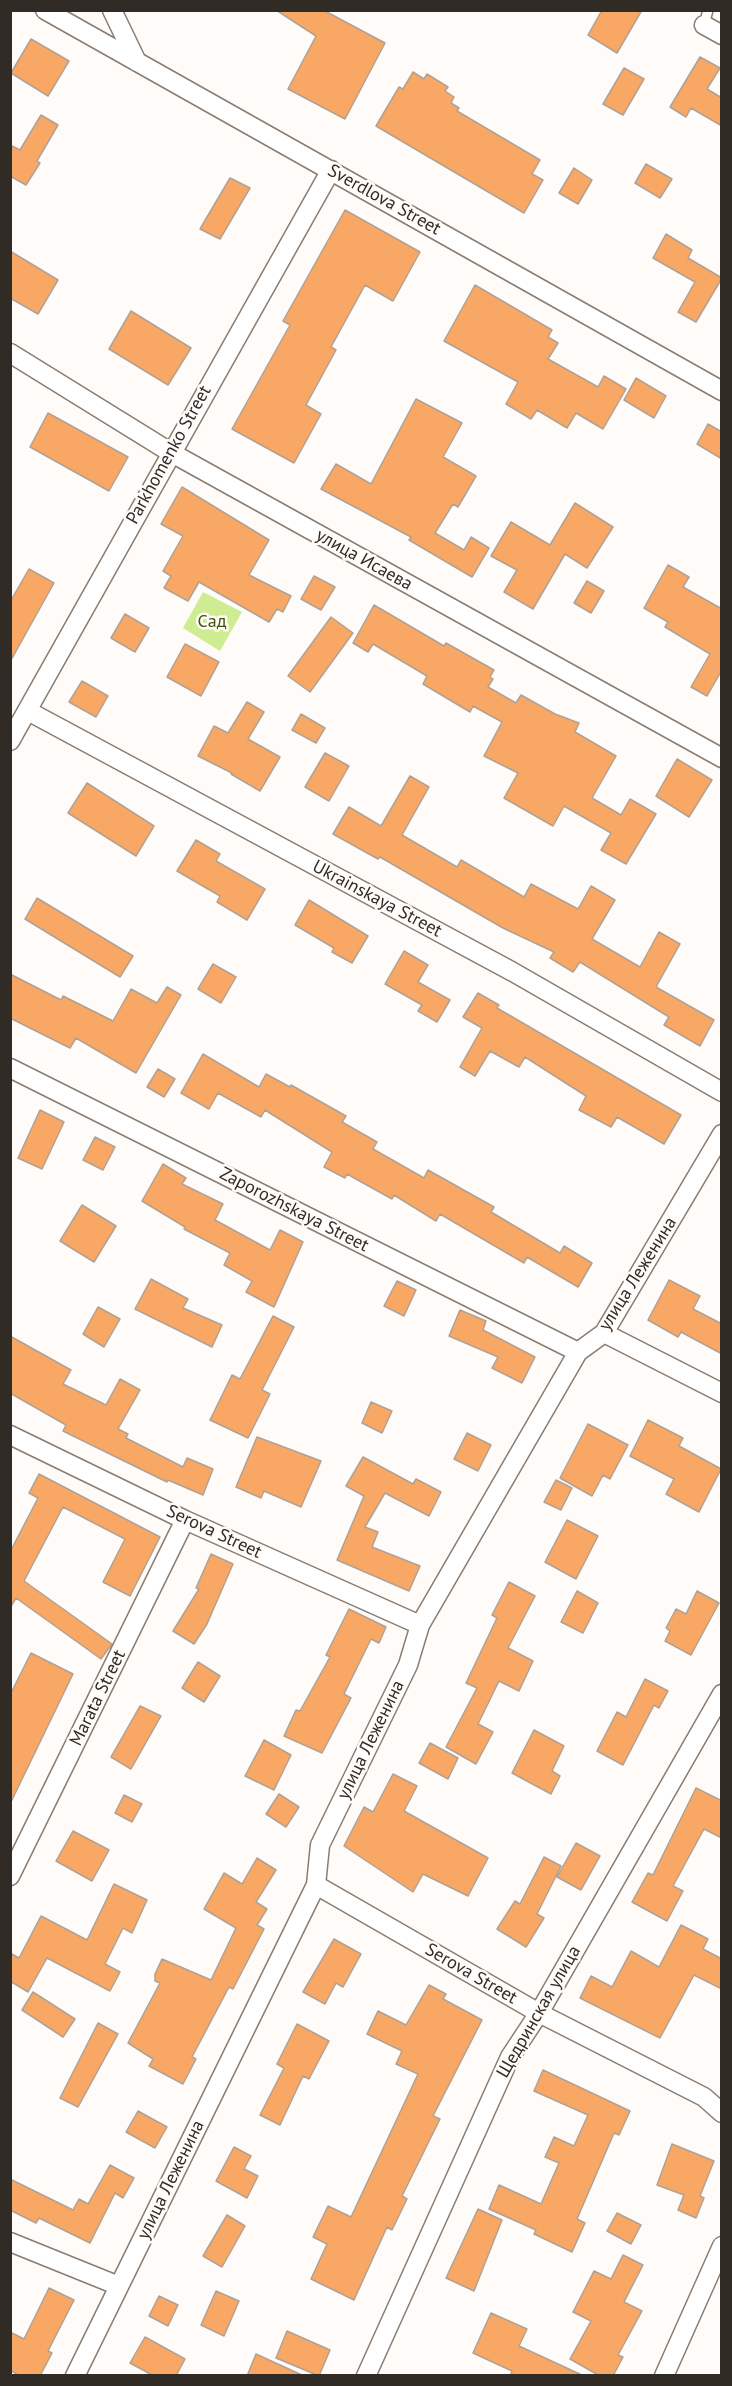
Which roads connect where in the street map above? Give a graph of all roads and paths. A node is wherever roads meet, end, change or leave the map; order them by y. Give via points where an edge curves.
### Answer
1 (45, 10) edge
2 (112, 10) edge
3 (706, 18) edge
4 (722, 35) edge
5 (137, 62) junction
6 (331, 170) junction
7 (10, 353) edge
8 (722, 391) edge
9 (170, 452) junction
10 (28, 711) junction
11 (10, 741) edge
12 (722, 758) edge
13 (10, 1068) edge
14 (722, 1092) edge
15 (722, 1134) edge
16 (604, 1333) junction
17 (578, 1352) junction
18 (722, 1393) edge
19 (10, 1435) edge
20 (185, 1520) junction
21 (420, 1625) junction
22 (722, 1694) edge
23 (10, 1876) edge
24 (316, 1885) junction
25 (539, 2013) junction
26 (722, 2113) edge
27 (10, 2242) edge
28 (722, 2246) edge
29 (119, 2286) junction
30 (75, 2376) edge
31 (366, 2376) edge
32 (664, 2376) edge

1 - 5 street, Sverdlova Street
2 - 5 street
3 - 4 street
5 - 6 street, Sverdlova Street
6 - 8 street, Sverdlova Street
6 - 9 street, Parkhomenko Street
7 - 9 street, улица Исаева
9 - 10 street, Parkhomenko Street
9 - 12 street, улица Исаева
10 - 11 street, Parkhomenko Street
10 - 14 street, Ukrainskaya Street via 513,972
13 - 17 street, Zaporozhskaya Street
15 - 16 street, улица Леженина
16 - 17 street, улица Леженина
16 - 18 street
17 - 21 street, улица Леженина
19 - 20 street, Serova Street
20 - 21 street, Serova Street
20 - 23 street, Marata Street
21 - 24 street, улица Леженина via 408,1665 320,1845
22 - 25 street, Щедринская улица
24 - 25 street, Serova Street
24 - 29 street, улица Леженина
25 - 26 street, Serova Street via 704,2097
25 - 31 street, Щедринская улица via 510,2056
27 - 29 street
28 - 32 street
29 - 30 street, улица Леженина

